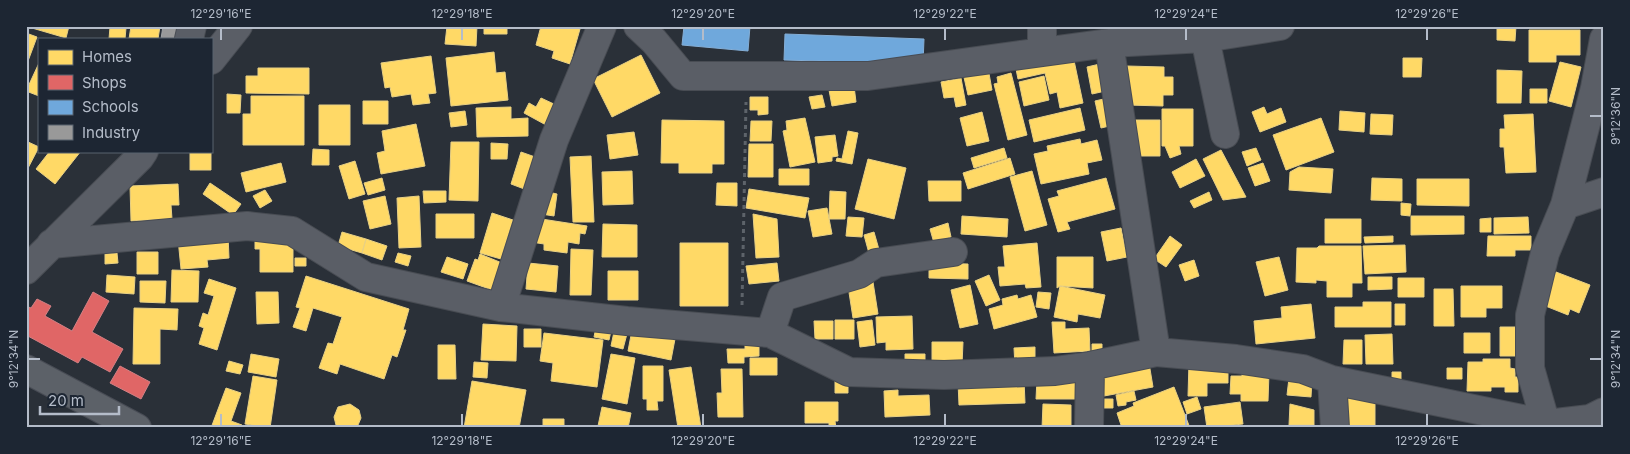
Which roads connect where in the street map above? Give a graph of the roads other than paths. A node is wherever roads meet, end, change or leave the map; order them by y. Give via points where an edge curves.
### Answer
1 (238, 26) edge
2 (602, 26) edge
3 (638, 26) edge
4 (1280, 26) edge
5 (1205, 38) junction
6 (1042, 39) edge
7 (1604, 39) edge
8 (1109, 43) junction
9 (212, 59) edge
10 (1225, 134) dead end
11 (143, 152) edge
12 (1604, 192) edge
13 (1565, 205) junction
14 (51, 244) junction
15 (953, 252) dead end
16 (26, 270) edge
17 (501, 307) junction
18 (770, 333) junction
19 (1156, 352) junction
20 (1090, 366) junction
21 (26, 370) edge
22 (1332, 380) junction
23 (1604, 412) edge
24 (1547, 426) edge
25 (137, 428) edge
26 (1089, 428) edge
27 (1335, 428) edge

1 - 9 street
2 - 17 street via 554,140
3 - 6 street via 683,76 868,76
4 - 5 street
5 - 8 street
5 - 10 street
6 - 8 street
7 - 13 street
8 - 19 street
11 - 14 street
12 - 13 street
13 - 24 street via 1545,253 1530,315 1530,368
14 - 16 street
14 - 17 street via 247,226 292,231 366,277
15 - 18 street via 876,263 859,274 782,297
17 - 18 street
18 - 20 street via 849,372 944,375 1055,371
19 - 20 street
19 - 22 street via 1303,369
20 - 26 street
21 - 25 main road
22 - 24 street
22 - 27 street
23 - 24 street via 1590,419

